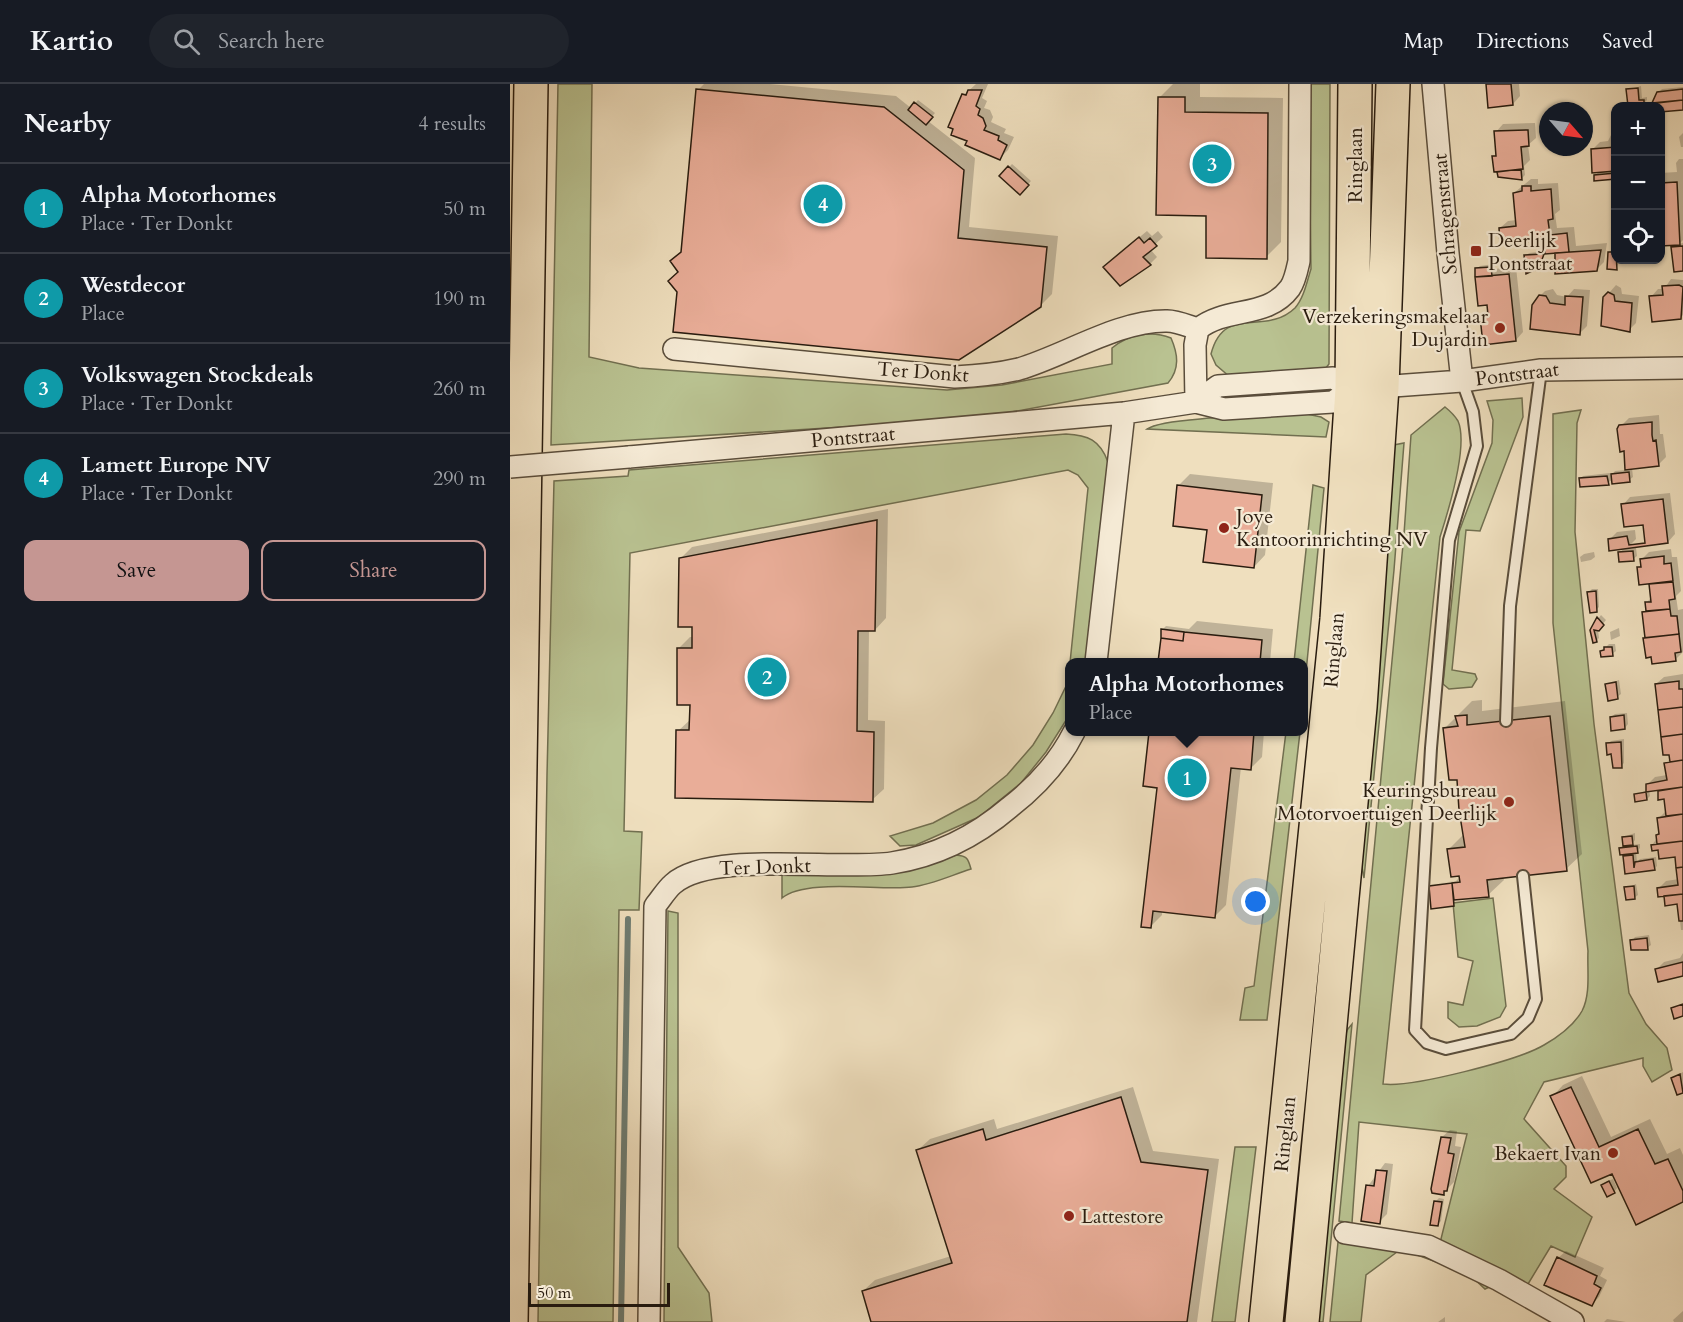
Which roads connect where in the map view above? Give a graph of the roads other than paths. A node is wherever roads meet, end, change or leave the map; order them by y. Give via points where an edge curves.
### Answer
1 (531, 84) edge
2 (1300, 84) edge
3 (1355, 84) edge
4 (1393, 84) edge
5 (1433, 84) edge
6 (1198, 329) junction
7 (674, 349) dead end
8 (1683, 368) edge
9 (1541, 370) junction
10 (1462, 381) junction
11 (1367, 388) junction
12 (1196, 402) junction
13 (1124, 413) junction
14 (510, 467) edge
15 (1097, 658) edge
16 (1506, 721) dead end
17 (1071, 736) edge
18 (1523, 876) dead end
19 (1345, 1233) dead end
20 (511, 1322) edge
21 (649, 1322) edge
22 (1266, 1322) edge
23 (1302, 1322) edge
24 (1573, 1322) edge

1 - 20 main road
2 - 6 street via 1299,261 1291,287 1272,306 1212,318
3 - 11 main road, Ringlaan
4 - 11 main road, Ringlaan
5 - 10 street, Schragenstraat
6 - 7 street, Ter Donkt via 1168,321 1143,324 1020,368 955,377
6 - 12 street
8 - 9 street, Pontstraat
9 - 10 street, Pontstraat
9 - 16 lane via 1510,606
10 - 11 street, Pontstraat
10 - 18 lane via 1473,412 1476,446 1449,540 1437,666 1414,1030 1427,1043 1446,1049 1511,1034 1528,1017 1536,999
11 - 12 street, Pontstraat via 1333,402 1224,409
11 - 22 main road, Ringlaan via 1338,619
11 - 23 main road, Ringlaan via 1360,707
12 - 13 street, Pontstraat
13 - 14 street, Pontstraat, bridge
13 - 15 street
17 - 21 street, Ter Donkt via 1048,772 1026,795 967,839 891,863 705,869 674,883 656,906
19 - 24 street via 1428,1246

